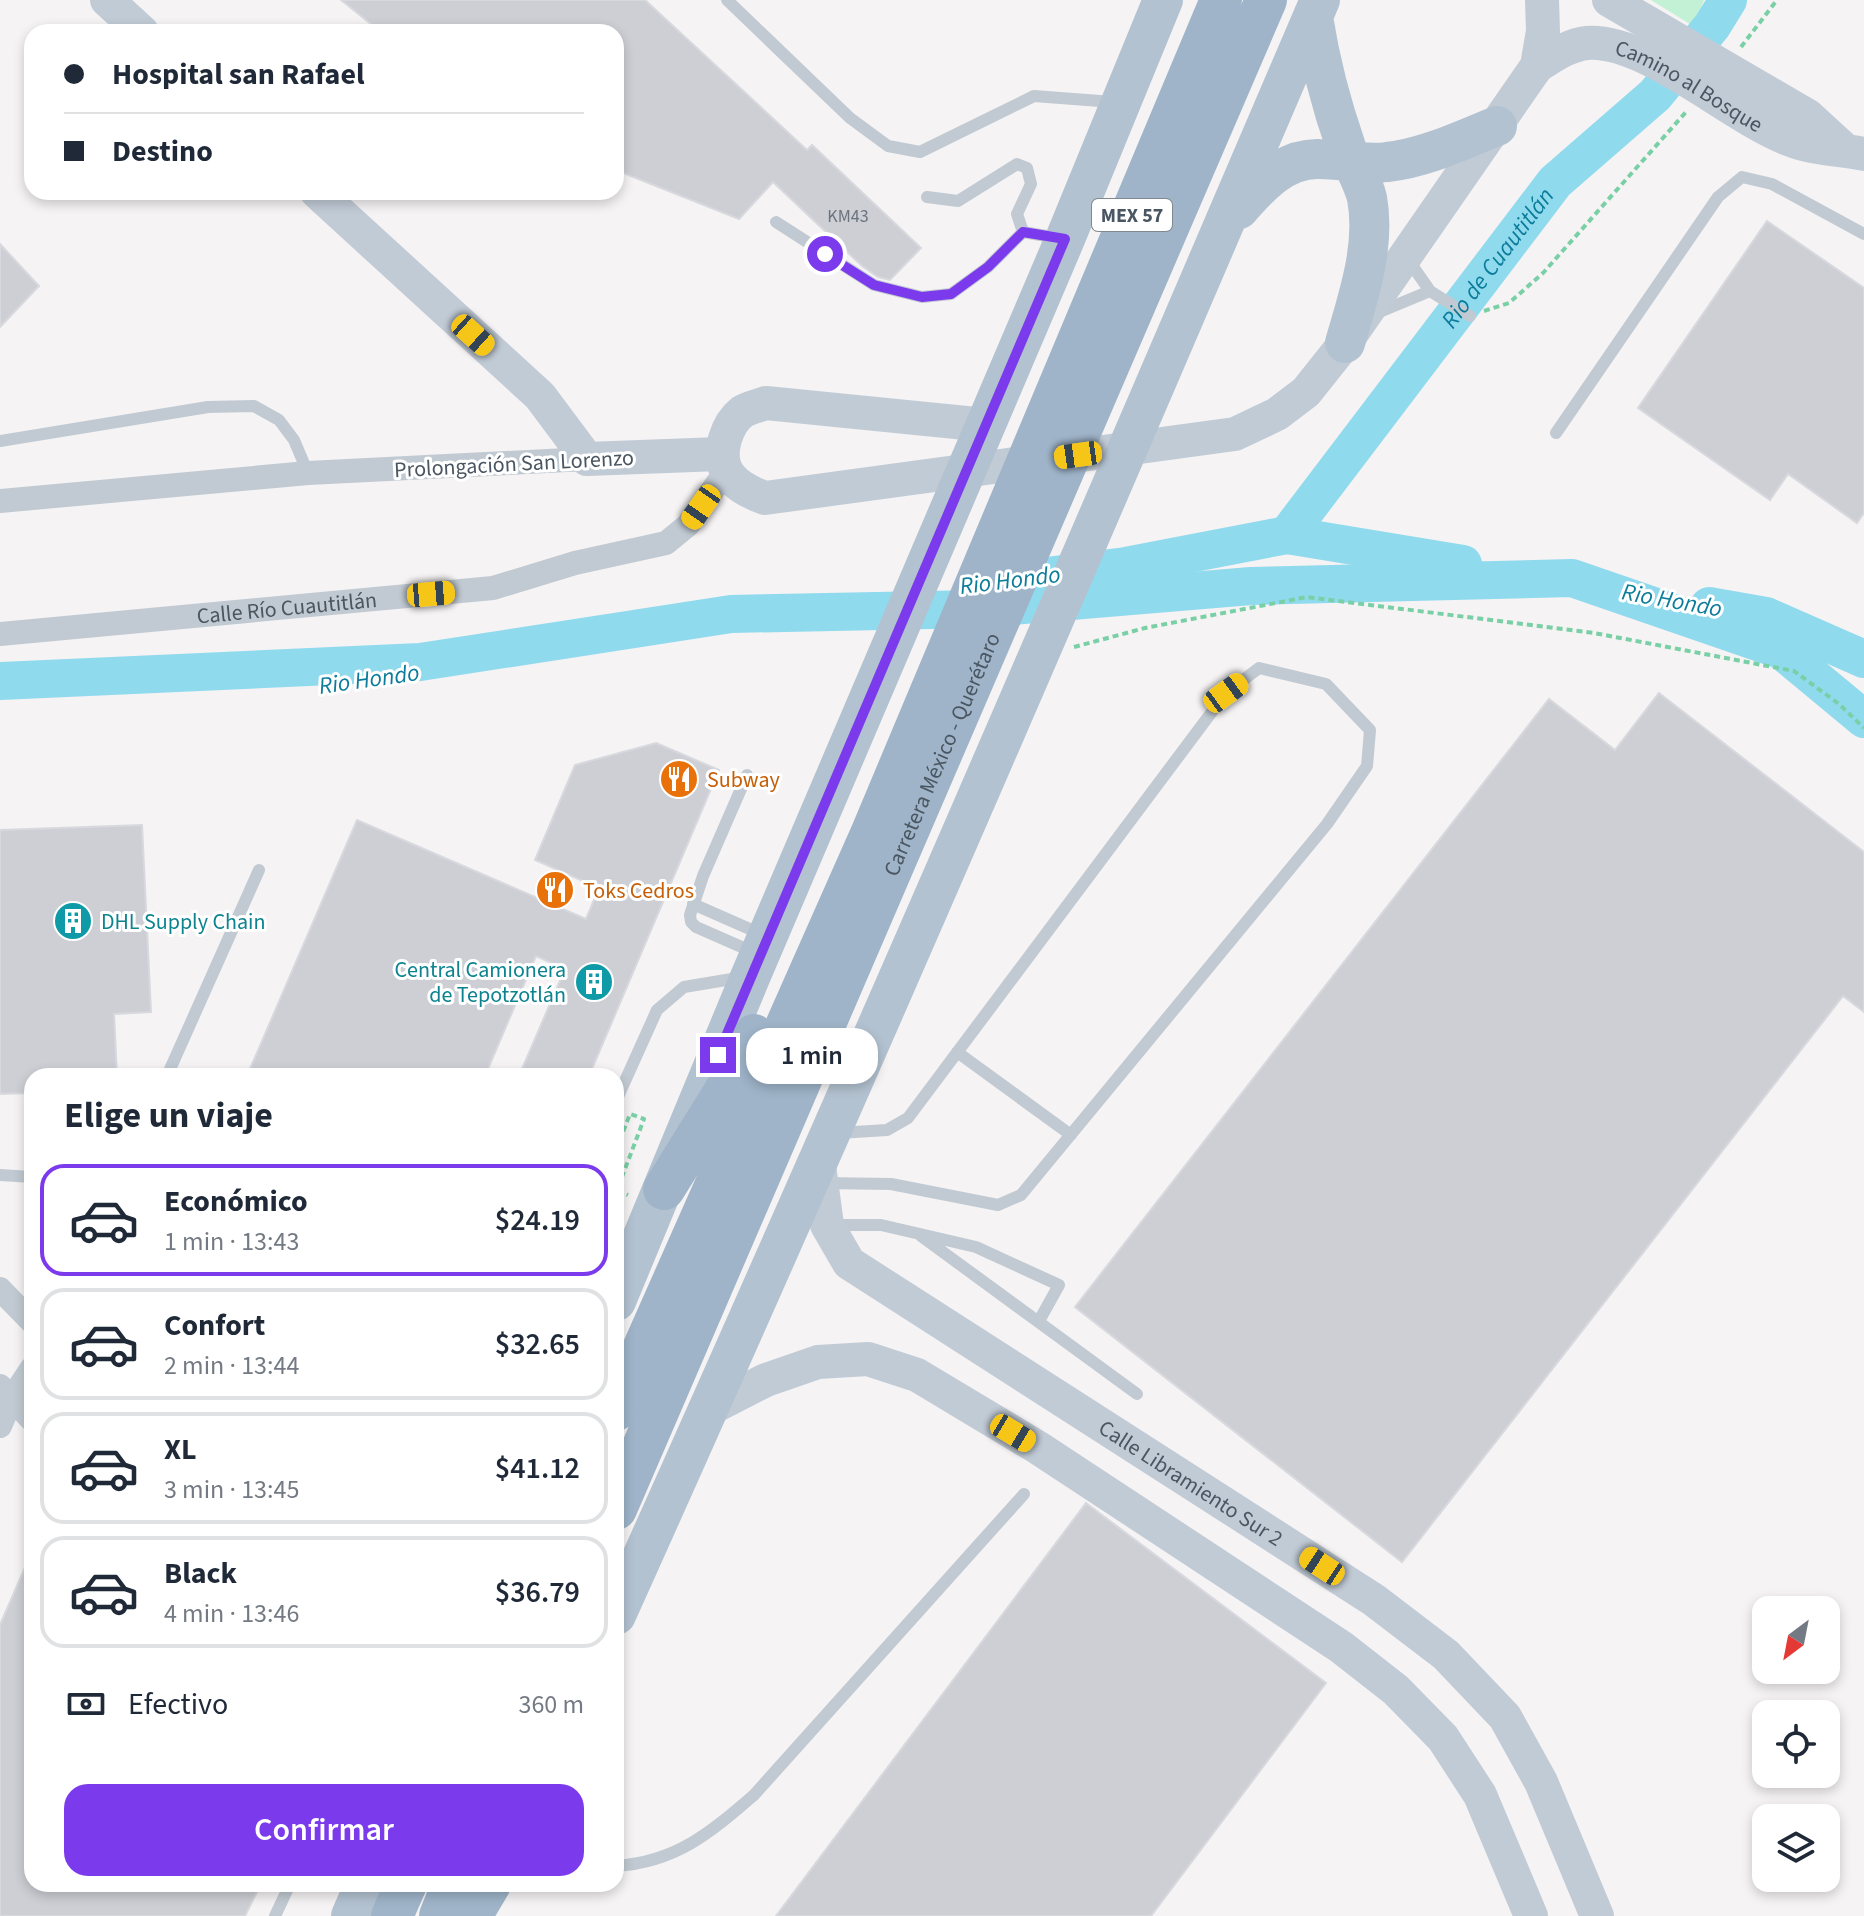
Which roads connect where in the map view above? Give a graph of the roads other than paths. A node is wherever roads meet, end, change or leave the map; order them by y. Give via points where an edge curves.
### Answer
1 (107, 0) edge
2 (727, 0) edge
3 (1163, 0) edge
4 (1221, 0) edge
5 (1266, 0) edge
6 (1542, 0) edge
7 (1609, 0) edge
8 (1316, 8) edge
9 (133, 24) edge
10 (1658, 46) junction
11 (1537, 66) junction
12 (1121, 103) junction
13 (1497, 126) junction
14 (1854, 152) edge
15 (1351, 163) junction
16 (927, 197) dead end
17 (326, 200) edge
18 (776, 222) dead end
19 (1226, 224) junction
20 (1023, 232) junction
21 (1864, 234) edge
22 (1065, 239) junction
23 (1406, 256) junction
24 (1436, 294) junction
25 (1470, 316) road end
26 (1353, 331) junction
27 (1556, 433) dead end
28 (0, 441) edge
29 (979, 441) junction
30 (587, 459) junction
31 (723, 462) junction
32 (308, 473) junction
33 (0, 501) edge
34 (0, 634) edge
35 (968, 650) junction
36 (747, 775) dead end
37 (872, 832) junction
38 (259, 870) dead end
39 (693, 904) junction
40 (759, 956) junction
41 (957, 1052) junction
42 (171, 1068) edge
43 (624, 1083) edge
44 (1071, 1135) junction
45 (823, 1158) junction
46 (0, 1175) edge
47 (24, 1176) edge
48 (664, 1189) junction
49 (827, 1225) junction
50 (915, 1232) junction
51 (624, 1282) edge
52 (0, 1289) edge
53 (24, 1314) edge
54 (1039, 1321) junction
55 (24, 1375) edge
56 (6, 1392) edge
57 (624, 1392) edge
58 (1137, 1394) dead end
59 (1064, 1399) junction
60 (709, 1409) junction
61 (24, 1411) edge
62 (0, 1426) edge
63 (1037, 1447) junction
64 (624, 1489) edge
65 (1024, 1494) dead end
66 (624, 1597) edge
67 (624, 1865) edge
68 (286, 1892) edge
69 (362, 1892) edge
70 (402, 1892) edge
71 (450, 1892) edge
72 (485, 1892) edge
73 (494, 1892) edge
74 (275, 1916) edge
75 (351, 1916) edge
76 (392, 1916) edge
77 (440, 1916) edge
78 (471, 1916) edge
79 (484, 1916) edge
80 (1531, 1916) edge
81 (1597, 1916) edge

1 - 9 main road
2 - 12 lane via 850,118 888,146 920,152 1034,96
3 - 12 main road
4 - 35 highway, Carretera México - Querétaro / MEX 57 via 1042,431
5 - 35 highway, Carretera México - Querétaro / MEX 57 via 1084,426
6 - 11 main road
7 - 10 main road, Camino al Bosque
8 - 15 main road via 1322,72
8 - 19 main road
10 - 11 main road, Camino al Bosque via 1585,43
10 - 14 main road, Camino al Bosque via 1722,104 1792,141
10 - 14 main road, Camino al Bosque via 1741,62
11 - 13 main road
12 - 22 main road
13 - 15 main road via 1430,152 1388,162
13 - 23 main road
15 - 19 main road via 1318,159 1290,165 1263,182
15 - 26 main road via 1367,198 1368,246
16 - 20 lane via 958,201 1017,164 1027,168 1031,184 1017,214
17 - 30 main road via 540,396
18 - 20 lane via 874,285 922,297 951,294
19 - 45 main road
20 - 22 lane
21 - 27 lane via 1772,184 1742,177 1718,197
22 - 29 main road
23 - 24 lane
23 - 26 main road
24 - 25 lane
24 - 26 lane
26 - 31 main road via 1306,392 1277,414 1235,434 765,498 743,490
28 - 32 lane via 224,406 254,406 279,420
29 - 31 main road via 766,403 743,411 728,428
29 - 40 main road
30 - 31 main road, Prolongación San Lorenzo
30 - 32 street, Prolongación San Lorenzo
31 - 34 street, Calle Río Cuautitlán via 688,525 666,543 493,588
32 - 33 street, Prolongación San Lorenzo
35 - 37 highway, Carretera México - Querétaro / MEX 57
35 - 64 highway, Carretera México - Querétaro / MEX 57
36 - 39 lane
37 - 48 highway via 836,868 733,1078
37 - 57 highway, Carretera México - Querétaro / MEX 57
38 - 42 lane
39 - 40 lane
39 - 40 lane via 690,915 696,927
40 - 43 lane via 684,987 657,1010
40 - 48 main road
41 - 44 lane
41 - 44 lane via 1226,693 1259,668 1326,684 1370,730 1367,766 1327,824
41 - 45 lane via 908,1118
44 - 45 lane via 1021,1195 998,1205 891,1184
45 - 49 main road, Calle Libramiento Sur 2
45 - 60 main road
46 - 47 lane
48 - 51 main road
49 - 50 lane via 881,1225
49 - 59 main road, Calle Libramiento Sur 2 via 849,1263
50 - 54 lane
50 - 54 lane via 976,1247 1059,1285
52 - 53 street
54 - 58 lane
55 - 56 street
56 - 61 street
56 - 62 street
59 - 63 main road
59 - 81 main road, Calle Libramiento Sur 2 via 1374,1600 1446,1655 1505,1717 1541,1782
60 - 63 main road via 766,1380 818,1362 868,1359 917,1375
60 - 66 main road
63 - 80 main road via 1341,1647 1396,1690 1443,1738 1480,1795
65 - 67 lane via 754,1795 707,1836 645,1864
68 - 74 lane
69 - 75 main road
70 - 76 highway
71 - 77 highway
72 - 78 highway
73 - 79 main road

